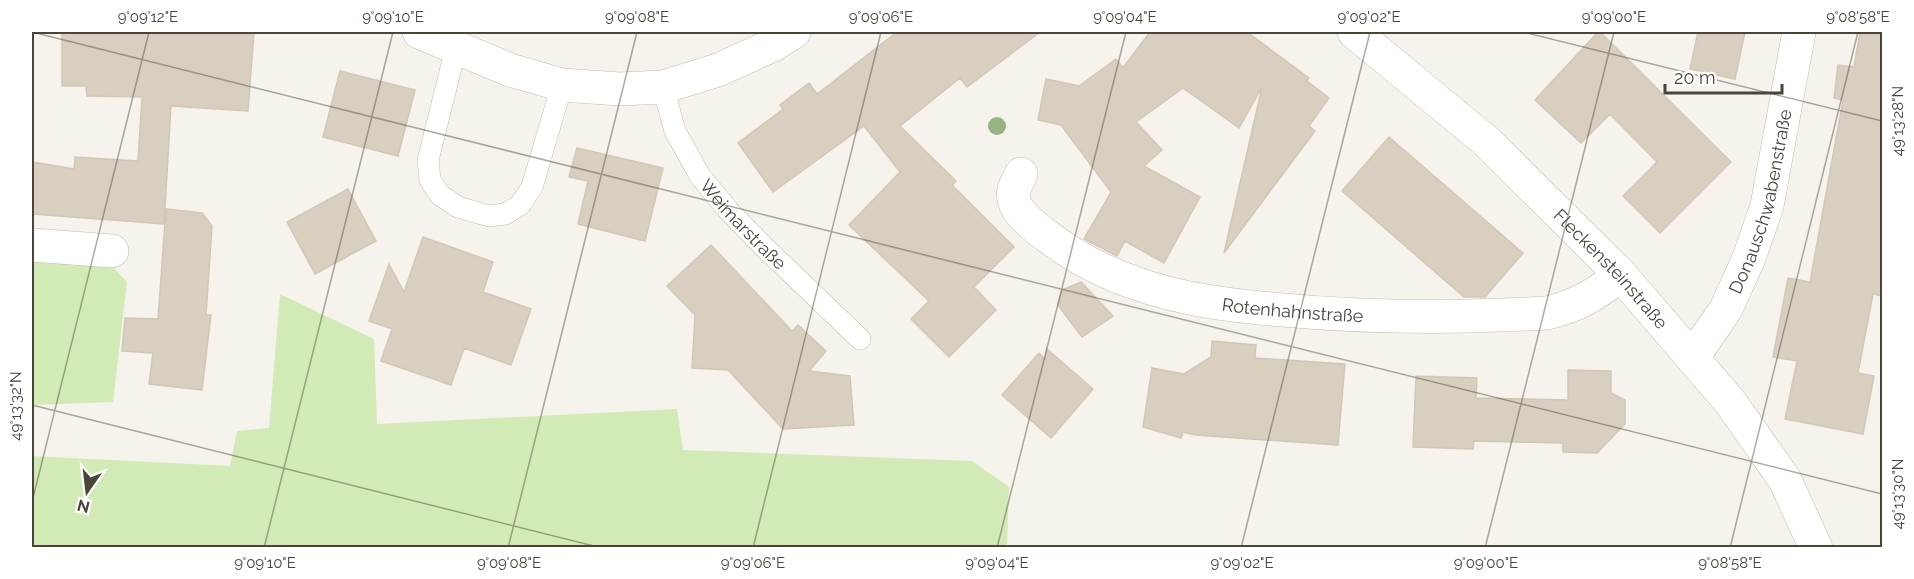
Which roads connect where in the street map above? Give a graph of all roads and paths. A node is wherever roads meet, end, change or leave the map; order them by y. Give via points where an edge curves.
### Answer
1 (419, 32) edge
2 (794, 32) edge
3 (1799, 32) edge
4 (1370, 36) edge
5 (456, 48) junction
6 (562, 85) junction
7 (663, 87) junction
8 (1021, 174) dead end
9 (32, 244) edge
10 (112, 250) dead end
11 (1621, 275) junction
12 (860, 339) dead end
13 (1693, 357) junction
14 (1816, 548) edge

1 - 5 street
2 - 7 street via 718,70
3 - 13 street, Donauschwabenstraße via 1767,206 1726,309
4 - 11 street, Fleckensteinstraße via 1486,141
5 - 6 street
5 - 6 lane via 428,160 430,180 440,195 458,207 489,216 505,214 520,205 532,187
6 - 7 street
7 - 12 lane, Weimarstraße via 675,130 700,176 763,246
8 - 11 street, Rotenhahnstraße via 1013,191 1020,212 1072,255 1135,283 1200,301 1322,314 1547,313 1590,298
9 - 10 street
11 - 13 street, Fleckensteinstraße
13 - 14 street, Fleckensteinstraße via 1785,480

